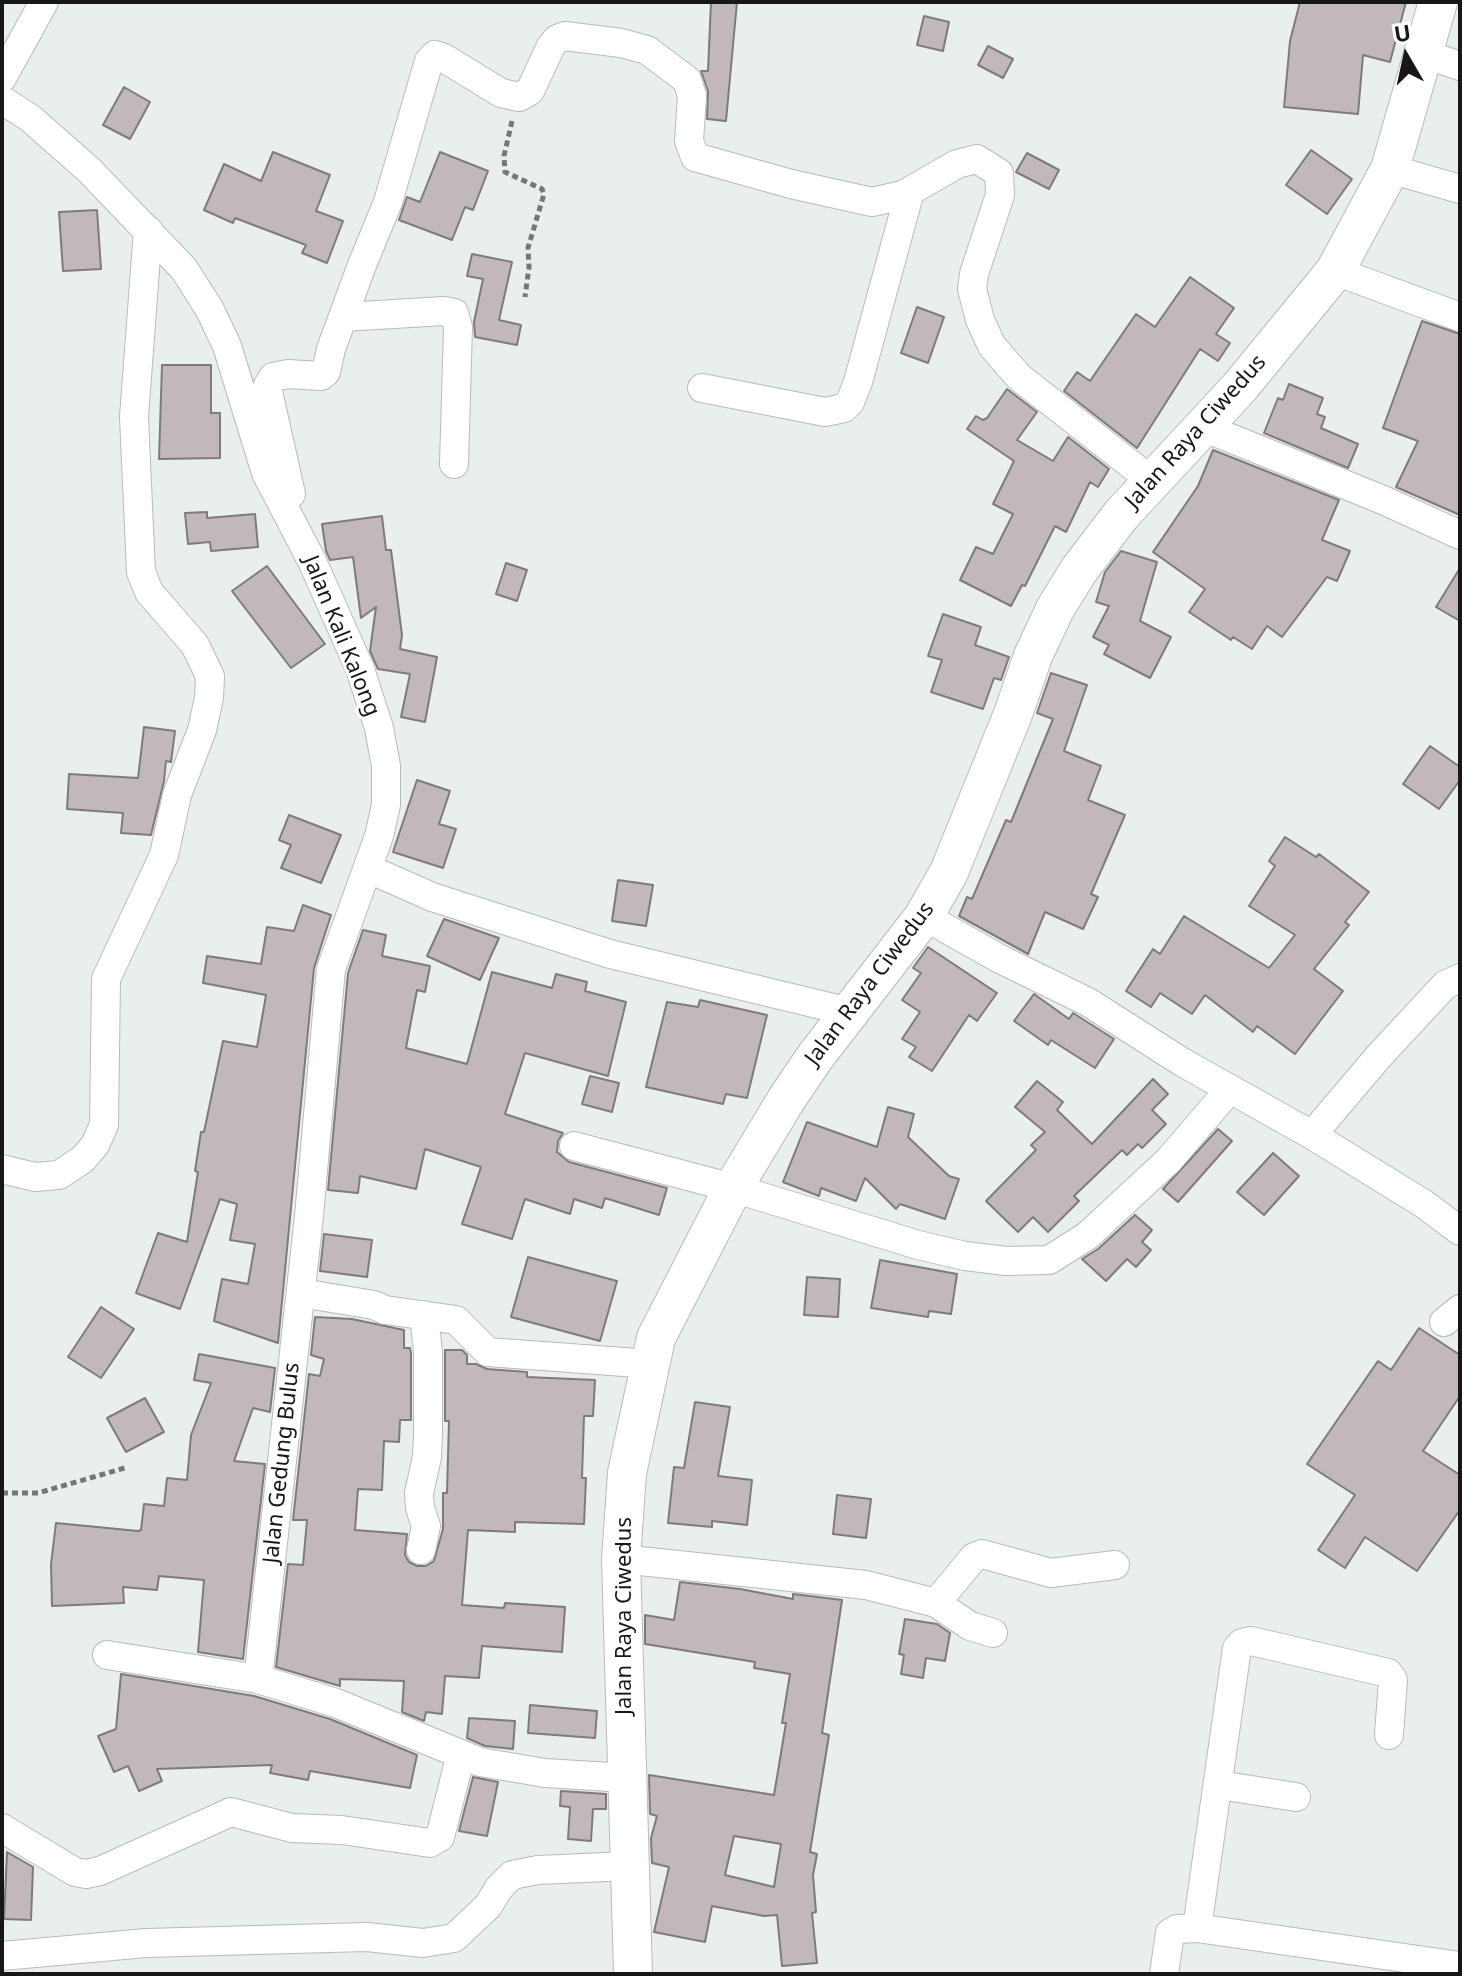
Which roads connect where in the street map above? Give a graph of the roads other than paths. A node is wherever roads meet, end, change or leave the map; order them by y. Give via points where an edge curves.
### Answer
1 (44, 2) edge
2 (1438, 2) edge
3 (1443, 60) edge
4 (2, 78) edge
5 (2, 100) edge
6 (1390, 169) junction
7 (1460, 189) edge
8 (910, 191) junction
9 (148, 230) junction
10 (1335, 271) junction
11 (343, 317) junction
12 (1460, 317) edge
13 (702, 388) dead end
14 (1203, 427) junction
15 (454, 464) dead end
16 (1152, 481) junction
17 (297, 530) junction
18 (1460, 535) edge
19 (369, 869) junction
20 (924, 916) junction
21 (1460, 978) edge
22 (850, 1012) junction
23 (1230, 1089) junction
24 (1312, 1135) junction
25 (574, 1146) dead end
26 (2, 1169) edge
27 (733, 1188) junction
28 (1460, 1231) edge
29 (301, 1293) junction
30 (424, 1315) junction
31 (651, 1364) junction
32 (421, 1550) dead end
33 (621, 1559) junction
34 (1115, 1565) dead end
35 (936, 1603) junction
36 (993, 1633) dead end
37 (107, 1655) dead end
38 (258, 1679) junction
39 (1389, 1735) dead end
40 (461, 1754) junction
41 (627, 1778) junction
42 (1219, 1785) junction
43 (1296, 1797) dead end
44 (2, 1828) edge
45 (629, 1866) junction
46 (1197, 1928) junction
47 (2, 1956) edge
48 (1453, 1968) edge
49 (633, 1974) edge
50 (1164, 1974) edge

1 - 4 street
2 - 3 street, Jalan Raya Ciwedus
3 - 6 street, Jalan Raya Ciwedus
5 - 9 street, Jalan Kali Kalong via 89,170
6 - 7 street
6 - 10 street, Jalan Raya Ciwedus
8 - 11 street via 872,202 695,157 689,141 692,96 687,80 647,50 565,36 551,46 530,91 519,97 501,93 435,55 388,202
8 - 13 street via 858,382 844,408 825,412
8 - 16 street via 957,164 977,159 999,173 1000,195 972,289 992,346 1019,377
9 - 17 street, Jalan Kali Kalong via 184,269 210,310 227,346 266,473
9 - 26 street via 134,417 141,572 149,592 195,645 210,676 209,698 177,795 164,855 106,979 104,1125 83,1159 59,1175 35,1177
10 - 12 street
10 - 14 street, Jalan Raya Ciwedus
11 - 15 street via 454,313
11 - 17 street via 326,372 273,377 267,387
14 - 16 street, Jalan Raya Ciwedus
14 - 18 street
16 - 20 street, Jalan Raya Ciwedus via 1079,570 1055,609 972,821
17 - 19 street, Jalan Kali Kalong via 360,669 379,728 386,805
19 - 22 street via 432,897 610,954
19 - 29 street, Jalan Gedung Bulus via 331,969
20 - 22 street, Jalan Raya Ciwedus
20 - 23 street via 1088,1002
21 - 24 street via 1445,985
22 - 27 street, Jalan Raya Ciwedus via 786,1100
23 - 24 street
23 - 27 street via 1168,1161 1087,1236 1049,1260 965,1256
24 - 28 street
25 - 27 street
27 - 31 street, Jalan Raya Ciwedus via 656,1338
29 - 30 street
29 - 38 street, Jalan Gedung Bulus
30 - 31 street via 458,1320 488,1352
30 - 32 street via 428,1433 419,1493 426,1526
31 - 33 street, Jalan Raya Ciwedus via 627,1473
33 - 35 street via 866,1585
33 - 41 street, Jalan Raya Ciwedus
34 - 35 street via 1051,1573 982,1554
35 - 36 street via 970,1626
37 - 38 street
38 - 40 street via 336,1703
39 - 42 street via 1393,1680 1388,1673 1242,1643 1235,1660
40 - 41 street via 545,1773
40 - 44 street via 440,1837 430,1843 292,1828 231,1812 86,1874
41 - 45 street, Jalan Raya Ciwedus
42 - 43 street
42 - 46 street
45 - 47 street via 512,1875 454,1938 423,1943 367,1937 146,1943
45 - 49 street, Jalan Raya Ciwedus
46 - 48 street
46 - 50 street via 1170,1933

